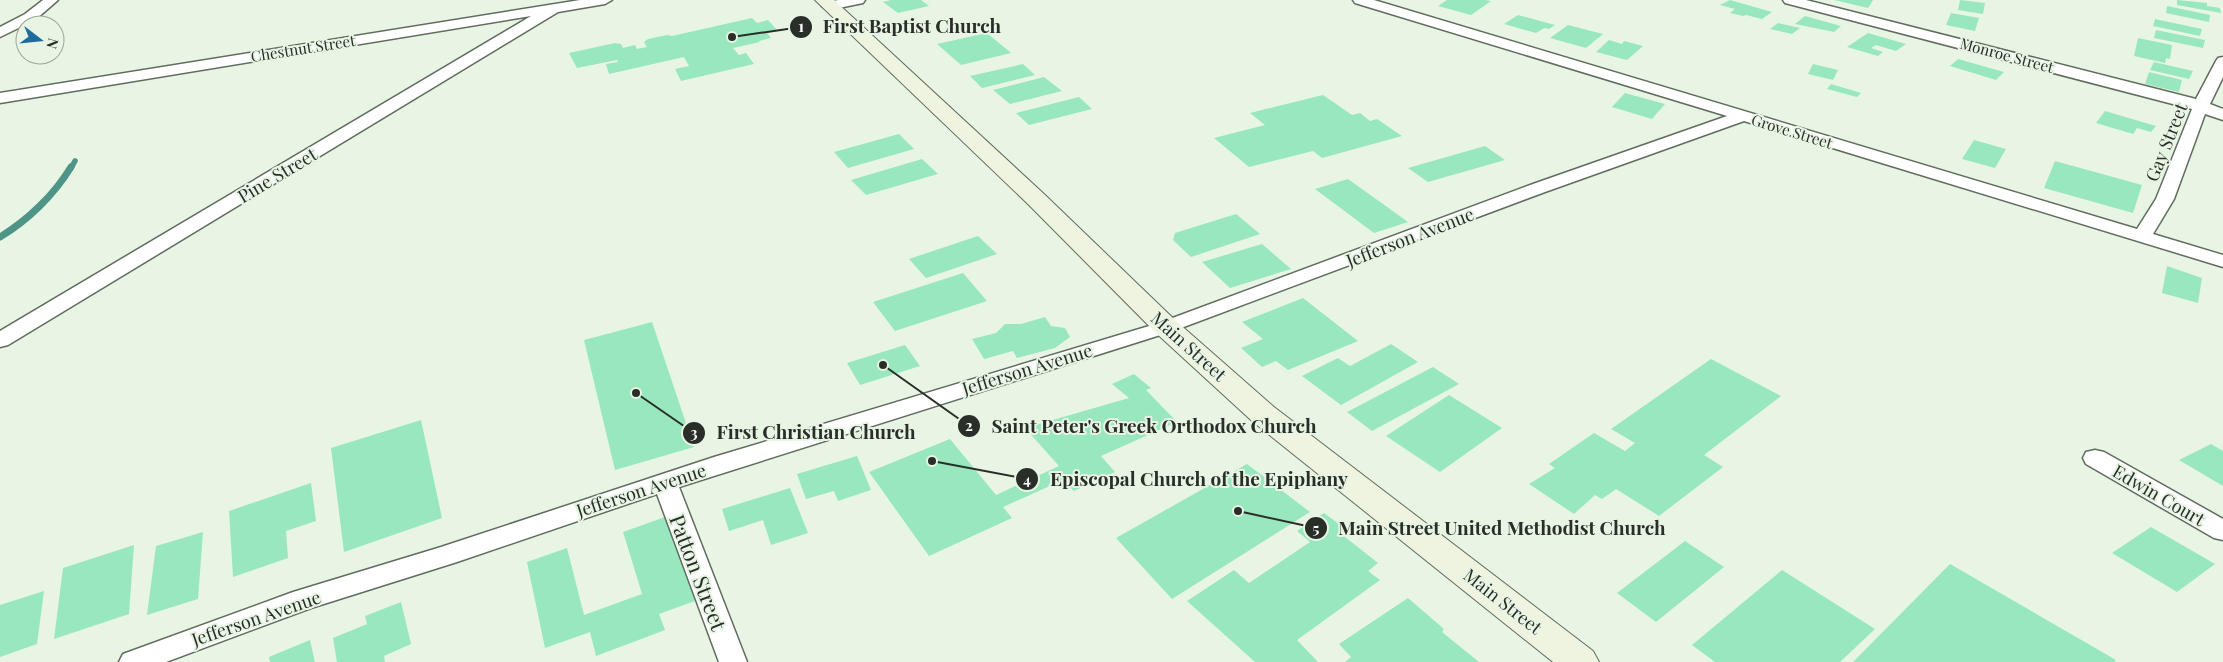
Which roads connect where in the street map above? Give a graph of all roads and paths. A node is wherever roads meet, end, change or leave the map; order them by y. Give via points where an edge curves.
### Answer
1 (51, 0) edge
2 (605, 0) edge
3 (858, 0) edge
4 (1360, 0) edge
5 (1790, 0) edge
6 (827, 3) edge
7 (554, 9) junction
8 (0, 33) edge
9 (2223, 61) edge
10 (0, 98) edge
11 (2202, 106) junction
12 (2223, 115) edge
13 (1744, 116) junction
14 (2142, 236) junction
15 (2223, 261) edge
16 (1166, 327) junction
17 (0, 340) edge
18 (2095, 458) dead end
19 (665, 482) junction
20 (2223, 531) edge
21 (134, 662) edge
22 (733, 662) edge
23 (1580, 662) edge

1 - 8 street via 30,17
2 - 7 street, Chestnut Street
3 - 6 street
4 - 13 street, Grove Street
5 - 11 street, Monroe Street
6 - 16 main road, Main Street via 1036,199
7 - 10 street, Chestnut Street
7 - 17 street, Pine Street
9 - 11 street, Gay Street
11 - 12 street, Monroe Street
11 - 14 street, Gay Street via 2154,222
13 - 14 street, Grove Street
13 - 16 street, Jefferson Avenue via 1548,184
14 - 15 street, Grove Street
16 - 19 street, Jefferson Avenue
16 - 23 main road, Main Street via 1263,414
18 - 20 street, Edwin Court
19 - 21 street, Jefferson Avenue via 303,600
19 - 22 street, Patton Street

